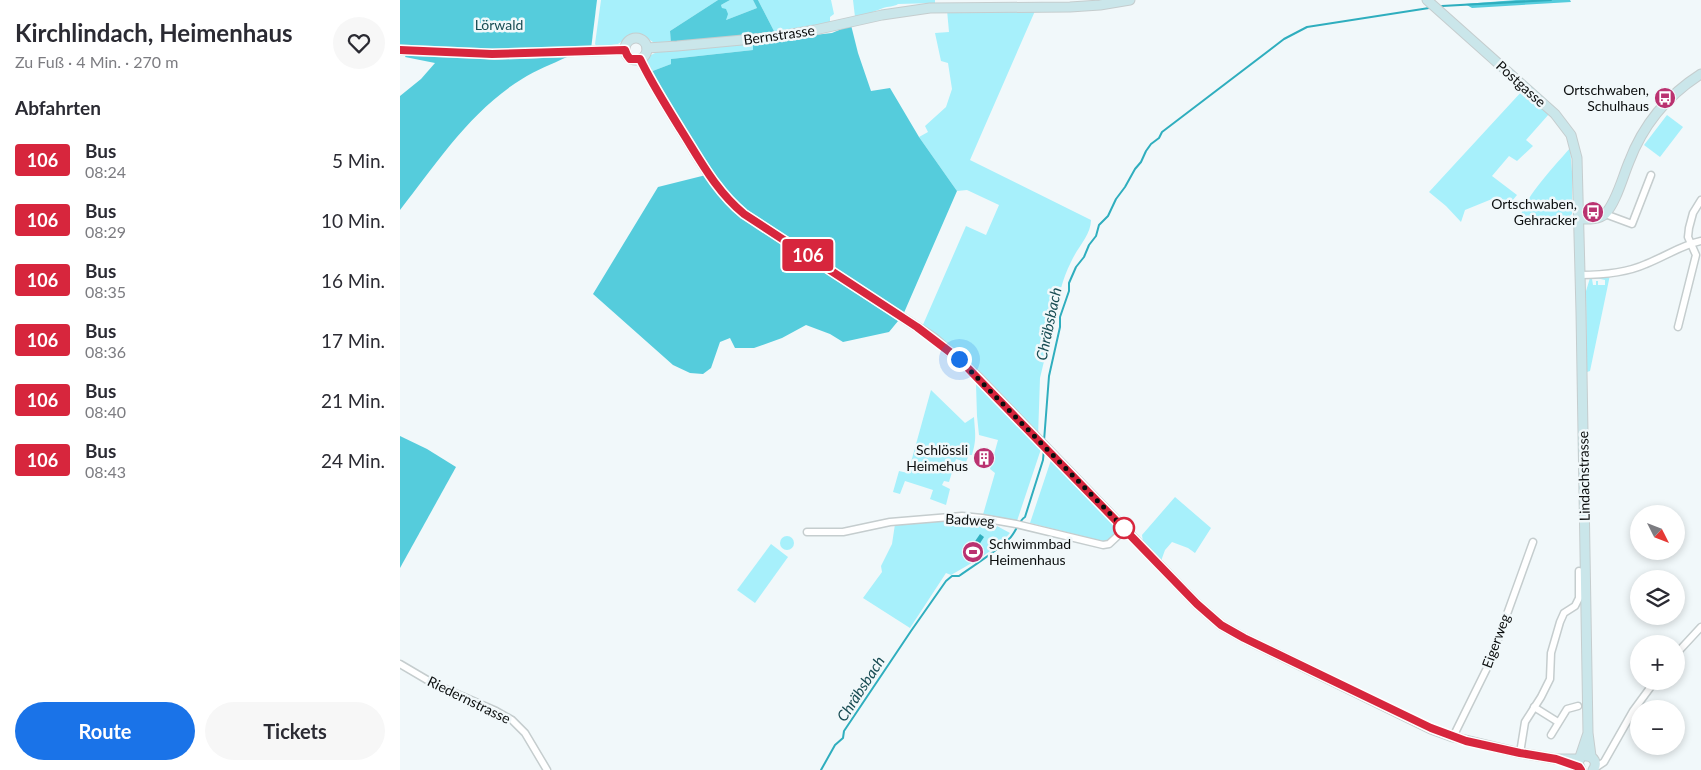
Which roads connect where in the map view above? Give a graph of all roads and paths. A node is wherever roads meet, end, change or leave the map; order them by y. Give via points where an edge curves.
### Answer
1 (1130, 0) edge
2 (1427, 0) edge
3 (647, 48) junction
4 (400, 50) edge
5 (625, 50) junction
6 (640, 59) junction
7 (1701, 74) edge
8 (1651, 175) dead end
9 (1701, 200) edge
10 (1605, 214) junction
11 (1579, 219) junction
12 (1701, 242) edge
13 (1690, 244) junction
14 (1580, 275) junction
15 (1678, 327) dead end
16 (1125, 529) junction
17 (807, 532) dead end
18 (1533, 542) dead end
19 (1579, 571) dead end
20 (1701, 627) edge
21 (1685, 644) edge
22 (400, 664) edge
23 (1648, 690) edge
24 (1578, 706) dead end
25 (1534, 707) junction
26 (1558, 722) junction
27 (1588, 733) junction
28 (1551, 735) dead end
29 (1453, 737) junction
30 (1520, 753) junction
31 (1607, 756) junction
32 (1592, 757) junction
33 (1580, 765) edge
34 (1594, 769) edge
35 (547, 770) edge

1 - 3 main road, Bernstrasse via 1070,7 930,8 775,37
2 - 11 main road, Postgasse via 1565,126 1576,149
3 - 5 main road via 644,42 635,38 629,41
3 - 6 main road
4 - 5 main road via 492,54
5 - 6 main road via 630,59
6 - 16 main road via 716,186 728,199 744,214 934,338 975,374
7 - 10 main road via 1669,99 1645,129
8 - 10 street via 1632,224
9 - 13 street via 1688,228
10 - 11 main road via 1593,219
11 - 14 main road, Lindachstrasse
12 - 13 street
13 - 14 street via 1639,267
13 - 15 street via 1696,255
14 - 27 main road, Lindachstrasse
16 - 17 street, Badweg via 1103,545 1019,525 953,516 890,522 843,532
16 - 29 main road via 1221,625
18 - 29 street, Eigerweg via 1489,664
19 - 25 street via 1579,598 1560,622 1552,653 1550,679
20 - 21 street
22 - 35 street, Riedernstrasse via 434,684 512,720 525,733
23 - 31 street
24 - 26 street via 1567,709
25 - 26 street
25 - 30 street via 1525,722
26 - 28 street
27 - 32 main road, Lindachstrasse
27 - 33 main road, Lindachstrasse
29 - 30 main road
30 - 33 main road
31 - 32 street
31 - 34 street
32 - 33 main road via 1585,756
32 - 34 main road, Lindachstrasse via 1596,763

